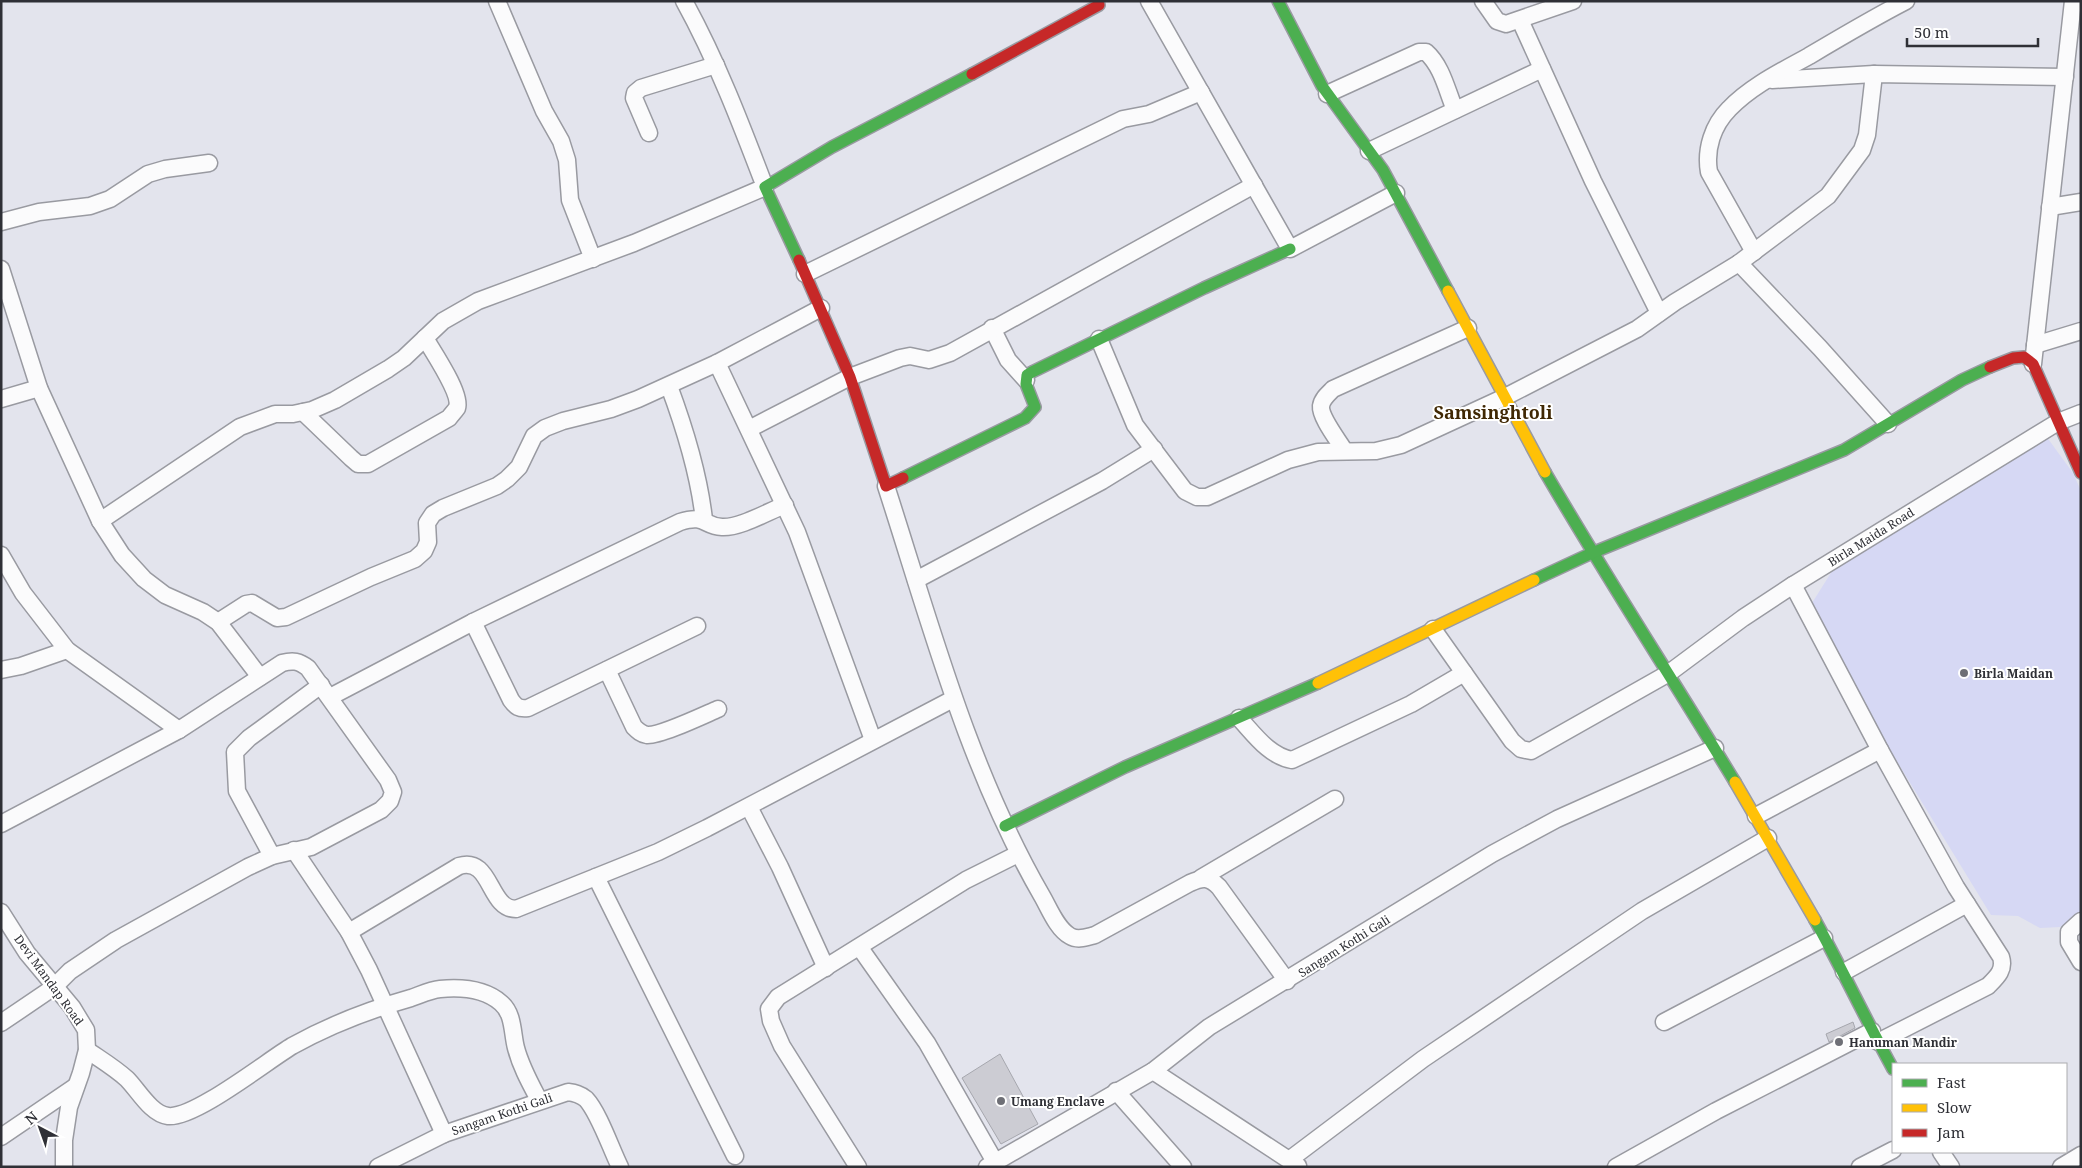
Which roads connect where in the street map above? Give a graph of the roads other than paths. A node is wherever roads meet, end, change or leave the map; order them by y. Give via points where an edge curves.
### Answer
1 (497, 1) edge
2 (684, 1) edge
3 (1149, 1) edge
4 (1278, 1) edge
5 (1483, 1) edge
6 (1573, 1) edge
7 (1906, 1) edge
8 (2073, 1) edge
9 (1100, 2) edge
10 (1520, 20) junction
11 (716, 65) junction
12 (1542, 69) junction
13 (2070, 70) edge
14 (1874, 74) junction
15 (1767, 80) junction
16 (1201, 92) junction
17 (1327, 94) junction
18 (1455, 110) junction
19 (649, 134) dead end
20 (1369, 151) junction
21 (209, 163) dead end
22 (1254, 185) junction
23 (765, 187) junction
24 (1396, 193) junction
25 (2081, 202) edge
26 (2050, 207) junction
27 (1, 222) edge
28 (1290, 249) junction
29 (1754, 252) junction
30 (593, 259) junction
31 (1739, 263) junction
32 (1, 269) edge
33 (805, 274) junction
34 (821, 308) junction
35 (1659, 313) junction
36 (992, 328) junction
37 (1468, 328) junction
38 (2081, 331) edge
39 (425, 338) junction
40 (1099, 339) junction
41 (2035, 345) junction
42 (717, 363) junction
43 (2033, 364) junction
44 (850, 377) junction
45 (1026, 380) junction
46 (669, 386) junction
47 (40, 388) junction
48 (1505, 397) junction
49 (1, 399) edge
50 (303, 412) junction
51 (2081, 413) edge
52 (2058, 422) junction
53 (1888, 424) junction
54 (749, 429) junction
55 (1154, 449) junction
56 (1344, 450) junction
57 (2081, 473) edge
58 (886, 486) junction
59 (785, 505) junction
60 (704, 520) junction
61 (100, 521) junction
62 (1592, 553) junction
63 (1, 555) edge
64 (916, 580) junction
65 (1793, 585) junction
66 (218, 622) junction
67 (473, 622) junction
68 (697, 626) dead end
69 (1434, 629) junction
70 (67, 650) junction
71 (1, 670) edge
72 (607, 670) junction
73 (1464, 673) junction
74 (1669, 673) junction
75 (260, 677) junction
76 (326, 691) junction
77 (953, 699) junction
78 (718, 709) dead end
79 (1239, 718) junction
80 (179, 730) junction
81 (873, 740) junction
82 (1715, 748) junction
83 (1880, 750) junction
84 (1335, 799) dead end
85 (749, 807) junction
86 (1756, 816) junction
87 (1, 824) edge
88 (1005, 826) junction
89 (1768, 838) junction
90 (294, 850) junction
91 (1018, 854) junction
92 (272, 856) junction
93 (596, 877) junction
94 (1202, 878) junction
95 (1967, 904) junction
96 (1, 912) edge
97 (2081, 921) edge
98 (349, 932) junction
99 (1824, 938) junction
100 (860, 948) junction
101 (2081, 962) edge
102 (826, 968) junction
103 (1844, 972) junction
104 (1287, 981) junction
105 (54, 987) junction
106 (384, 1006) junction
107 (1664, 1022) dead end
108 (1, 1023) edge
109 (1875, 1036) junction
110 (86, 1050) junction
111 (1892, 1067) edge
112 (1153, 1071) junction
113 (76, 1086) junction
114 (1116, 1091) junction
115 (539, 1100) junction
116 (444, 1134) junction
117 (1, 1137) edge
118 (1892, 1151) edge
119 (1943, 1153) edge
120 (2081, 1155) edge
121 (735, 1156) dead end
122 (1001, 1163) edge
123 (1294, 1164) edge
124 (64, 1167) edge
125 (378, 1167) edge
126 (620, 1167) edge
127 (858, 1167) edge
128 (1183, 1167) edge
129 (1616, 1167) edge
130 (1860, 1167) edge
131 (1951, 1167) edge
132 (2061, 1167) edge

1 - 30 street via 544,111 561,141 567,160 570,200
2 - 11 street
3 - 16 street
4 - 17 street
5 - 10 street via 1502,24
6 - 10 street
7 - 15 street
8 - 13 street
9 - 23 street via 990,65 820,151
10 - 12 street
11 - 19 street via 641,88 635,93 634,98
11 - 23 street
12 - 18 street
12 - 35 street
13 - 14 street
13 - 26 street
14 - 15 street
14 - 29 street via 1867,135 1862,150 1828,196
15 - 29 street via 1723,117 1713,133 1707,160 1713,180
16 - 22 street
16 - 33 street via 1149,114 1123,119
17 - 18 street via 1419,52 1426,52 1433,58
17 - 20 street
18 - 20 street
20 - 24 street
21 - 27 street via 148,174 110,199 90,206 39,212
22 - 28 street
22 - 36 street
23 - 30 street
23 - 33 street
24 - 28 street
24 - 37 street
25 - 26 street
26 - 41 street
28 - 40 street
29 - 31 street
30 - 39 street via 478,301 443,321
31 - 35 street
31 - 53 street
32 - 47 street
33 - 34 street
34 - 42 street
34 - 44 street
35 - 48 street via 1637,329
36 - 44 street via 938,358 900,358
36 - 45 street via 1008,360
37 - 48 street
37 - 56 street via 1332,389 1321,406
38 - 41 street
39 - 50 street via 388,369 335,400
39 - 50 street via 457,398 457,408 449,418 368,464 358,464
40 - 45 street via 1032,372
40 - 55 street via 1135,425
41 - 43 street
42 - 46 street
42 - 54 street
43 - 52 street
43 - 53 street via 2024,358 1998,363 1962,380
44 - 54 street
44 - 58 street
45 - 58 street via 1035,407 1032,413
46 - 60 street via 690,452
46 - 66 street via 610,409 545,428 534,436 519,467 507,479 433,514 427,523 428,542 424,552 414,559 286,617 277,618 252,603
47 - 49 street
47 - 61 street
48 - 56 street via 1401,445 1376,451
48 - 62 street
50 - 61 street via 275,414 240,427
51 - 52 street, Birla Maida Road
52 - 57 street
52 - 65 street, Birla Maida Road
53 - 62 street via 1844,450
54 - 59 street
55 - 56 street via 1185,490 1197,497 1207,497 1288,460 1318,452
55 - 64 street via 1102,481
58 - 64 street
59 - 60 street via 730,527 719,527
59 - 81 street
60 - 67 street via 692,518 680,522
61 - 66 street via 122,555 144,579 165,595
62 - 69 street
62 - 74 street
63 - 70 street via 23,593
64 - 77 street
65 - 74 street, Birla Maida Road
65 - 83 street
66 - 75 street
67 - 72 street via 511,700 521,709
67 - 76 street
68 - 72 street
69 - 73 street, Birla Maida Road
69 - 79 street
70 - 71 street
70 - 80 street
72 - 78 street via 640,733 659,733
73 - 74 street, Birla Maida Road via 1512,741 1521,750 1531,751
73 - 79 street via 1411,704 1292,760 1271,751
74 - 82 street
75 - 76 street via 282,663 301,662
75 - 80 street
76 - 90 street via 393,792 381,810 312,847
76 - 92 street via 249,738 236,752 237,791
77 - 81 street
77 - 88 street
79 - 88 street via 1125,767
80 - 87 street
81 - 85 street
82 - 86 street
82 - 104 street, Sangam Kothi Gali via 1557,819 1492,854
83 - 86 street
83 - 95 street
84 - 94 street
85 - 93 street via 658,852
85 - 102 street
86 - 89 street
88 - 91 street
89 - 99 street
89 - 123 street via 1642,911 1423,1059
90 - 92 street
90 - 98 street
91 - 94 street via 1060,926 1070,936 1082,939
91 - 100 street via 966,880
92 - 105 street via 116,940 70,971
93 - 98 street via 509,909 497,897 481,871 467,864
93 - 121 street
94 - 104 street via 1211,879 1220,887
95 - 103 street
95 - 109 street via 2001,957 2003,964 1999,975 1988,986
96 - 105 street, Devi Mandap Road
97 - 101 street via 2069,932 2070,942
98 - 106 street
99 - 103 street
99 - 107 street
100 - 102 street
100 - 122 street via 927,1044
102 - 127 street via 778,997 769,1009 782,1046
103 - 109 street
104 - 112 street, Sangam Kothi Gali via 1209,1027
105 - 108 street
105 - 110 street, Devi Mandap Road via 86,1030
106 - 110 street via 293,1046 248,1077 176,1116 166,1116 157,1111 126,1078
106 - 115 street via 438,989 467,988 488,994 502,1004 512,1022 524,1071
106 - 116 street
109 - 111 street
109 - 129 street via 1716,1111
110 - 113 street, Devi Mandap Road
112 - 114 street, Sangam Kothi Gali
112 - 123 street
113 - 117 street
113 - 124 street, Devi Mandap Road via 68,1106
114 - 122 street, Sangam Kothi Gali
114 - 128 street
115 - 116 street, Sangam Kothi Gali
115 - 126 street, Sangam Kothi Gali via 568,1092 586,1100
116 - 125 street, Sangam Kothi Gali
118 - 130 street
119 - 131 street
120 - 132 street

